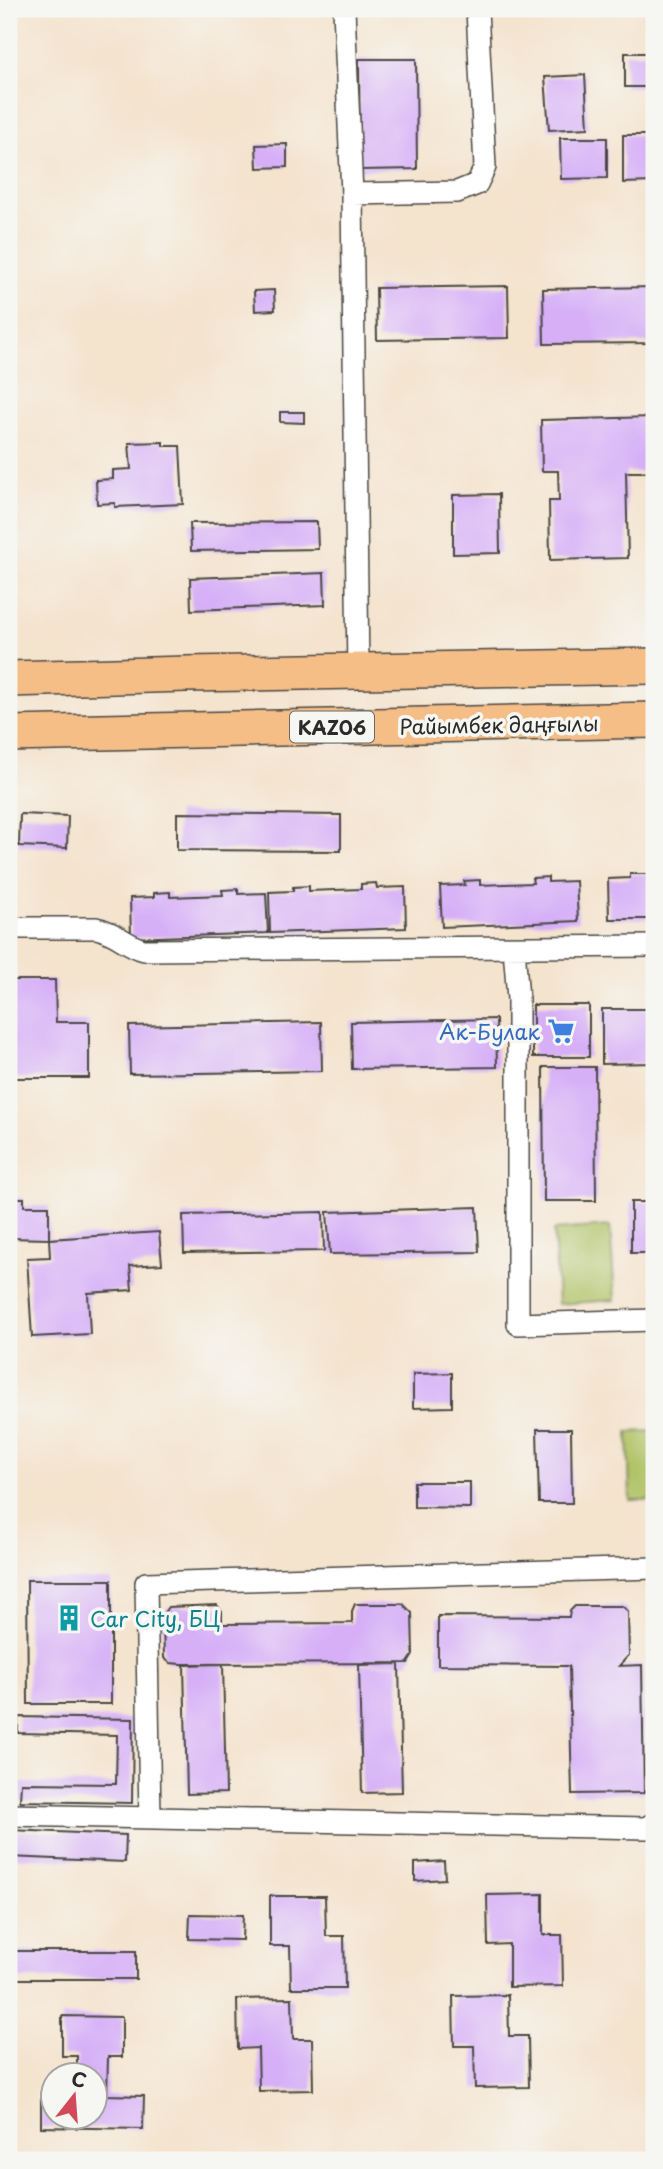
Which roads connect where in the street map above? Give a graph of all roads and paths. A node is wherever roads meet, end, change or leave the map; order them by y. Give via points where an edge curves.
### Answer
1 (344, 9) edge
2 (477, 9) edge
3 (352, 194) junction
4 (654, 666) edge
5 (358, 671) junction
6 (9, 679) edge
7 (654, 720) edge
8 (9, 734) edge
9 (9, 928) edge
10 (654, 946) edge
11 (514, 948) junction
12 (654, 1320) edge
13 (654, 1568) edge
14 (9, 1815) edge
15 (150, 1818) junction
16 (654, 1823) edge

1 - 3 street
2 - 3 street via 485,167 477,184 457,192
3 - 5 street
4 - 5 highway
5 - 6 highway
7 - 8 highway, Райымбек даңғылы / KАZ06
9 - 11 street via 109,930 144,950
10 - 11 street
11 - 12 street via 518,1324
13 - 15 street via 146,1583
14 - 15 street
15 - 16 street via 646,1828

